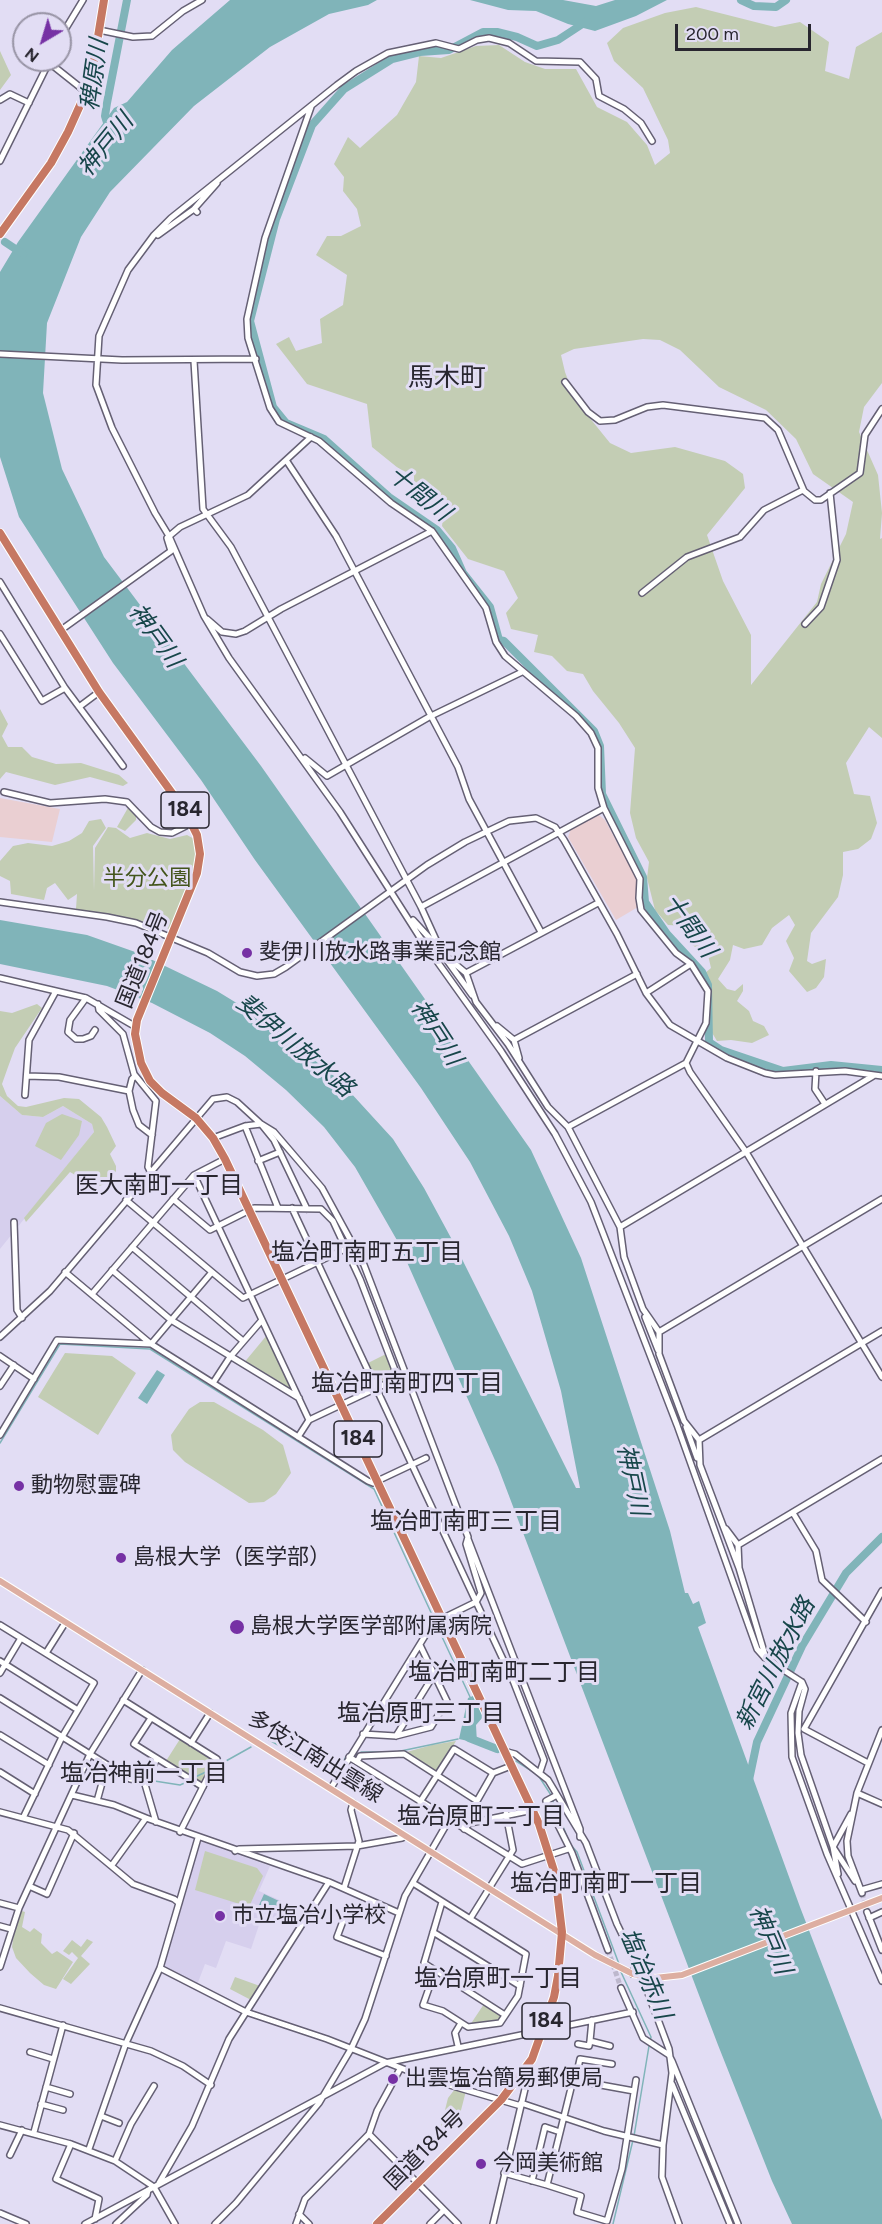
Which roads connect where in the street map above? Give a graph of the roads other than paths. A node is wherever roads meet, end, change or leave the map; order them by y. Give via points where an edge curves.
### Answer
1 (83, 0) edge
2 (104, 0) edge
3 (202, 0) edge
4 (72, 18) edge
5 (102, 31) junction
6 (43, 72) edge
7 (61, 72) edge
8 (86, 92) junction
9 (0, 100) edge
10 (29, 103) junction
11 (312, 106) junction
12 (652, 141) dead end
13 (0, 161) edge
14 (220, 179) junction
15 (0, 234) edge
16 (154, 235) junction
17 (0, 354) edge
18 (97, 359) junction
19 (256, 359) junction
20 (194, 361) junction
21 (565, 382) dead end
22 (882, 409) edge
23 (311, 437) junction
24 (286, 460) junction
25 (803, 490) junction
26 (830, 493) junction
27 (206, 514) junction
28 (432, 531) junction
29 (0, 533) edge
30 (169, 536) junction
31 (355, 573) junction
32 (0, 582) edge
33 (642, 593) dead end
34 (204, 616) junction
35 (267, 617) junction
36 (805, 624) dead end
37 (63, 629) junction
38 (0, 634) edge
39 (522, 672) junction
40 (65, 688) junction
41 (99, 692) junction
42 (79, 706) junction
43 (429, 717) junction
44 (297, 751) junction
45 (345, 765) junction
46 (123, 766) dead end
47 (4, 792) dead end
48 (604, 808) junction
49 (192, 823) junction
50 (487, 830) junction
51 (559, 832) junction
52 (504, 862) junction
53 (407, 880) junction
54 (389, 893) junction
55 (0, 902) edge
56 (598, 903) junction
57 (421, 906) junction
58 (408, 915) junction
59 (541, 933) junction
60 (171, 936) junction
61 (442, 952) junction
62 (691, 964) junction
63 (466, 973) junction
64 (637, 974) junction
65 (0, 978) edge
66 (56, 991) junction
67 (646, 993) junction
68 (86, 998) junction
69 (476, 1002) junction
70 (98, 1004) junction
71 (490, 1019) junction
72 (137, 1023) junction
73 (95, 1030) dead end
74 (514, 1040) junction
75 (697, 1041) junction
76 (686, 1063) junction
77 (522, 1066) junction
78 (816, 1071) junction
79 (874, 1075) junction
80 (27, 1076) junction
81 (135, 1076) junction
82 (882, 1076) edge
83 (129, 1091) junction
84 (25, 1095) dead end
85 (825, 1104) junction
86 (196, 1118) junction
87 (261, 1124) junction
88 (245, 1126) junction
89 (568, 1127) junction
90 (152, 1135) junction
91 (213, 1138) junction
92 (279, 1152) junction
93 (746, 1152) junction
94 (225, 1159) junction
95 (258, 1161) junction
96 (150, 1171) junction
97 (194, 1175) junction
98 (173, 1199) junction
99 (882, 1199) edge
100 (126, 1200) junction
101 (278, 1208) junction
102 (292, 1208) junction
103 (307, 1209) junction
104 (249, 1210) junction
105 (14, 1222) dead end
106 (152, 1222) junction
107 (218, 1226) junction
108 (620, 1227) junction
109 (803, 1246) junction
110 (132, 1247) junction
111 (347, 1248) junction
112 (318, 1263) junction
113 (112, 1270) junction
114 (65, 1272) junction
115 (212, 1272) junction
116 (281, 1279) junction
117 (92, 1294) junction
118 (250, 1294) junction
119 (191, 1296) junction
120 (643, 1309) junction
121 (22, 1318) junction
122 (171, 1320) junction
123 (262, 1320) junction
124 (882, 1331) edge
125 (659, 1332) junction
126 (0, 1337) edge
127 (243, 1341) junction
128 (862, 1343) junction
129 (151, 1344) junction
130 (659, 1354) junction
131 (0, 1356) edge
132 (230, 1357) junction
133 (14, 1365) junction
134 (882, 1377) edge
135 (34, 1379) junction
136 (213, 1383) junction
137 (0, 1386) edge
138 (376, 1388) junction
139 (299, 1398) junction
140 (341, 1405) junction
141 (309, 1420) junction
142 (684, 1421) junction
143 (0, 1435) edge
144 (298, 1437) junction
145 (699, 1440) junction
146 (426, 1458) dead end
147 (882, 1459) edge
148 (412, 1465) junction
149 (700, 1465) junction
150 (377, 1481) junction
151 (793, 1513) junction
152 (721, 1523) junction
153 (468, 1537) junction
154 (738, 1545) junction
155 (739, 1568) junction
156 (0, 1581) edge
157 (882, 1591) edge
158 (476, 1602) junction
159 (442, 1618) junction
160 (866, 1622) junction
161 (66, 1623) junction
162 (0, 1625) edge
163 (21, 1638) junction
164 (420, 1645) junction
165 (46, 1653) junction
166 (765, 1658) junction
167 (3, 1663) edge
168 (142, 1670) junction
169 (0, 1673) edge
170 (435, 1673) junction
171 (802, 1682) junction
172 (0, 1698) edge
173 (123, 1700) junction
174 (78, 1710) junction
175 (210, 1713) junction
176 (151, 1718) junction
177 (804, 1729) junction
178 (882, 1730) edge
179 (363, 1734) junction
180 (0, 1735) edge
181 (396, 1736) junction
182 (62, 1737) junction
183 (191, 1743) junction
184 (504, 1751) junction
185 (90, 1754) junction
186 (801, 1755) junction
187 (349, 1757) junction
188 (157, 1759) junction
189 (357, 1762) junction
190 (868, 1763) junction
191 (49, 1765) junction
192 (107, 1765) junction
193 (511, 1766) junction
194 (0, 1772) edge
195 (540, 1772) junction
196 (493, 1773) junction
197 (437, 1776) junction
198 (144, 1781) junction
199 (203, 1787) junction
200 (331, 1788) junction
201 (857, 1793) junction
202 (35, 1794) junction
203 (72, 1794) junction
204 (553, 1797) junction
205 (97, 1801) junction
206 (420, 1802) junction
207 (353, 1803) junction
208 (882, 1804) edge
209 (854, 1809) junction
210 (532, 1810) junction
211 (0, 1812) edge
212 (506, 1814) junction
213 (23, 1818) junction
214 (146, 1818) junction
215 (449, 1820) junction
216 (156, 1822) junction
217 (57, 1826) junction
218 (464, 1829) junction
219 (180, 1832) junction
220 (75, 1833) junction
221 (580, 1837) junction
222 (198, 1838) junction
223 (402, 1838) dead end
224 (357, 1846) junction
225 (833, 1847) junction
226 (568, 1849) junction
227 (430, 1850) junction
228 (235, 1851) junction
229 (550, 1855) junction
230 (509, 1857) junction
231 (111, 1864) junction
232 (329, 1882) junction
233 (413, 1883) junction
234 (840, 1884) junction
235 (882, 1884) edge
236 (28, 1886) junction
237 (490, 1887) junction
238 (344, 1888) junction
239 (861, 1890) junction
240 (882, 1898) edge
241 (442, 1902) junction
242 (0, 1903) edge
243 (179, 1903) junction
244 (19, 1908) junction
245 (851, 1909) junction
246 (399, 1912) junction
247 (882, 1912) edge
248 (346, 1913) dead end
249 (470, 1919) junction
250 (0, 1926) edge
251 (11, 1929) junction
252 (433, 1932) junction
253 (562, 1932) junction
254 (608, 1950) tunnel mouth
255 (882, 1950) edge
256 (2, 1951) edge
257 (386, 1956) junction
258 (870, 1956) junction
259 (0, 1967) edge
260 (160, 1968) junction
261 (435, 1971) junction
262 (882, 1971) edge
263 (633, 1974) junction
264 (646, 1977) junction
265 (882, 1981) edge
266 (520, 1986) junction
267 (621, 1988) tunnel mouth
268 (0, 2008) edge
269 (246, 2012) junction
270 (633, 2012) junction
271 (505, 2015) junction
272 (592, 2020) junction
273 (462, 2022) junction
274 (63, 2025) junction
275 (543, 2030) junction
276 (590, 2041) junction
277 (126, 2043) junction
278 (578, 2044) dead end
279 (458, 2046) junction
280 (610, 2046) dead end
281 (351, 2049) junction
282 (30, 2052) dead end
283 (669, 2055) junction
284 (54, 2059) junction
285 (385, 2062) junction
286 (612, 2064) dead end
287 (400, 2069) junction
288 (527, 2071) junction
289 (574, 2080) junction
290 (636, 2080) dead end
291 (672, 2082) junction
292 (211, 2085) junction
293 (154, 2086) dead end
294 (46, 2087) junction
295 (634, 2091) junction
296 (70, 2094) dead end
297 (322, 2097) junction
298 (501, 2100) junction
299 (41, 2104) junction
300 (521, 2104) junction
301 (63, 2110) dead end
302 (101, 2116) junction
303 (564, 2118) junction
304 (119, 2123) dead end
305 (1, 2126) edge
306 (22, 2130) junction
307 (34, 2132) junction
308 (560, 2132) junction
309 (369, 2134) junction
310 (627, 2137) junction
311 (70, 2144) junction
312 (663, 2145) junction
313 (89, 2150) junction
314 (9, 2155) dead end
315 (115, 2161) junction
316 (504, 2173) junction
317 (532, 2181) junction
318 (417, 2184) junction
319 (156, 2186) junction
320 (547, 2186) junction
321 (148, 2190) junction
322 (444, 2210) junction
323 (299, 2214) junction
324 (1, 2216) edge
325 (95, 2219) junction
326 (219, 2223) edge
327 (26, 2224) edge
328 (85, 2224) edge
329 (116, 2224) edge
330 (176, 2224) edge
331 (296, 2224) edge
332 (309, 2224) edge
333 (377, 2224) edge
334 (430, 2224) edge
335 (458, 2224) edge
336 (493, 2224) edge
337 (679, 2224) edge
338 (730, 2224) edge
339 (738, 2224) edge

1 - 4 street
2 - 5 highway
3 - 5 street via 152,36
5 - 8 highway
6 - 10 street
7 - 8 street
8 - 15 highway via 51,163
9 - 10 street via 10,94
10 - 13 street
11 - 12 street via 356,71 388,53 422,44 442,43 459,49 477,40 499,39 536,61 574,61 586,65 596,79 599,96 641,123
11 - 14 street
11 - 19 street via 261,253 246,328
14 - 16 street
14 - 16 street via 195,211
16 - 18 street via 136,256 120,285 99,336
17 - 18 street
18 - 20 street
18 - 30 street via 96,385 112,428
19 - 20 street
19 - 23 street via 274,416
20 - 27 street via 196,435
21 - 25 street via 588,412 600,420 615,420 663,405 765,418 778,430
22 - 26 street via 865,435 860,473
23 - 24 street
23 - 28 street via 391,503
24 - 27 street via 248,495
24 - 31 street via 336,536
25 - 26 street via 815,500
25 - 33 street via 764,510 740,537 687,557
26 - 36 street via 837,560 821,608
27 - 30 street
27 - 35 street via 231,547
28 - 31 street
28 - 39 street via 486,608 500,650
29 - 37 highway, 国道184号 / 184
30 - 34 street
30 - 37 street via 166,538 171,551
31 - 35 street
31 - 43 street
32 - 40 street
34 - 35 street via 222,632 236,634
34 - 44 street via 229,658
35 - 45 street
37 - 41 highway, 国道184号 / 184
38 - 40 street via 42,701
39 - 43 street
39 - 48 street via 591,733 598,748 598,789
40 - 42 street
41 - 42 street
41 - 49 highway, 国道184号 / 184
42 - 46 street
43 - 45 street
43 - 50 street
44 - 45 street via 327,776
44 - 54 street via 363,846
45 - 53 street
47 - 49 street via 50,803 105,799 127,802 160,832 172,833
48 - 51 street
48 - 62 street via 638,873 641,910 676,953
49 - 60 highway, 国道184号 / 184 via 200,863
50 - 51 street via 529,817 548,822
50 - 52 street
50 - 53 street
51 - 52 street
51 - 56 street
52 - 57 street
52 - 59 street
53 - 54 street
53 - 57 street
54 - 58 street
54 - 60 street via 274,974 240,972
55 - 60 street via 107,916
56 - 59 street
56 - 64 street
57 - 61 street
58 - 61 street
58 - 166 street via 555,1134 591,1202 681,1435 757,1649
59 - 63 street
60 - 72 highway, 国道184号 / 184
61 - 63 street
61 - 69 street
62 - 67 street
62 - 75 street via 708,991 706,1023
63 - 69 street
64 - 67 street
64 - 74 street
65 - 66 street
66 - 68 street
66 - 80 street via 29,1040
67 - 75 street via 670,1024
68 - 70 street
68 - 73 street via 70,1020 68,1032 82,1039
69 - 71 street
70 - 72 street
70 - 81 street via 99,1010 123,1034
71 - 74 street
71 - 77 street
72 - 86 highway, 国道184号 / 184 via 136,1048 150,1081
74 - 77 street
75 - 76 street
75 - 78 street via 765,1073
76 - 89 street
76 - 93 street
77 - 89 street via 548,1107
78 - 79 street
78 - 85 street via 815,1089
79 - 82 street
79 - 85 street
80 - 83 street via 59,1077
80 - 84 street
81 - 83 street
81 - 90 street via 156,1101
83 - 90 street via 135,1120
85 - 93 street
86 - 87 street via 213,1100 227,1097
86 - 91 highway, 国道184号 / 184
86 - 96 street
87 - 88 street
87 - 92 street
87 - 153 street via 296,1155 343,1223 364,1265
88 - 91 street
88 - 95 street
89 - 108 street
90 - 96 street
91 - 94 highway, 国道184号 / 184
92 - 95 street
92 - 103 street
93 - 108 street
93 - 109 street
94 - 97 street
94 - 104 highway, 国道184号 / 184
95 - 101 street
96 - 100 street
97 - 98 street
97 - 107 street
98 - 106 street
98 - 107 street via 210,1230
99 - 109 street
100 - 106 street
100 - 114 street
101 - 102 street
101 - 104 street
102 - 103 street
102 - 112 street
103 - 111 street via 321,1209 333,1221
104 - 107 street
104 - 116 highway, 国道184号 / 184
105 - 121 street via 17,1310
106 - 110 street
106 - 115 street
107 - 118 street
108 - 120 street via 624,1257
109 - 125 street
109 - 128 street
110 - 113 street
110 - 119 street
111 - 112 street
111 - 138 street via 398,1378
112 - 116 street
112 - 138 street
113 - 117 street
113 - 122 street
114 - 117 street
114 - 121 street
115 - 118 street via 243,1298
115 - 119 street
116 - 118 street
116 - 140 highway, 国道184号 / 184
117 - 129 street
118 - 123 street
119 - 122 street
119 - 127 street
120 - 125 street
120 - 130 street
121 - 126 street
122 - 129 street
122 - 132 street
123 - 127 street
123 - 139 street
124 - 128 street
125 - 130 street
127 - 132 street
128 - 134 street
128 - 145 street
129 - 135 street via 57,1340
129 - 136 street
130 - 142 street
131 - 133 street
132 - 136 street
132 - 139 street
133 - 135 street
133 - 137 street
135 - 143 street
136 - 144 street
138 - 140 street
138 - 148 street
139 - 141 street
140 - 141 street
140 - 150 highway, 国道184号 / 184
141 - 144 street
142 - 145 street
142 - 149 street
144 - 150 street via 368,1481
145 - 149 street
146 - 148 street
147 - 151 street
148 - 150 street
148 - 158 street
149 - 152 street
150 - 159 highway, 国道184号 / 184
151 - 154 street
151 - 160 street via 816,1551 818,1570 825,1582
152 - 154 street
152 - 155 street
153 - 158 street via 466,1544 481,1593
153 - 221 street
154 - 155 street
155 - 166 street
156 - 161 main road, 多伎江南出雲線
157 - 160 street
158 - 159 street
158 - 195 street via 542,1754
159 - 164 street via 433,1623
159 - 184 highway, 国道184号 / 184
160 - 177 street
161 - 165 street
161 - 168 main road, 多伎江南出雲線
162 - 163 street
163 - 165 street
163 - 167 street
164 - 170 street
164 - 179 street
165 - 174 street via 94,1683
166 - 171 street
167 - 169 street
167 - 174 street
168 - 173 street
168 - 175 main road, 多伎江南出雲線
170 - 181 street
170 - 181 street via 447,1701 431,1727
171 - 186 street via 805,1689 798,1733
171 - 234 street via 791,1713 792,1757
172 - 182 street
173 - 176 street
173 - 185 street
174 - 182 street
175 - 183 street
175 - 200 main road, 多伎江南出雲線
176 - 183 street
176 - 188 street via 134,1744
177 - 186 street
177 - 190 street
178 - 190 street
179 - 181 street
179 - 187 street
180 - 191 street
182 - 185 street
182 - 191 street
183 - 199 street via 217,1760
184 - 193 highway, 国道184号 / 184
184 - 195 street
185 - 192 street
185 - 203 street
186 - 225 street
187 - 189 street
187 - 200 street
188 - 198 street
188 - 199 street
189 - 197 street via 360,1756 404,1754
189 - 206 street
190 - 201 street
191 - 202 street
192 - 198 street via 130,1779
192 - 205 street
193 - 196 street
193 - 210 highway, 国道184号 / 184
194 - 202 street
195 - 204 street
196 - 197 street via 454,1749
196 - 197 street via 477,1801
197 - 206 street
198 - 216 street
199 - 219 street
200 - 207 main road, 多伎江南出雲線
201 - 208 street
201 - 209 street
202 - 213 street
203 - 205 street
203 - 217 street
204 - 221 street
204 - 226 street via 546,1801
205 - 214 street
206 - 215 street
207 - 224 street
207 - 227 main road, 多伎江南出雲線
209 - 225 street
209 - 239 street via 848,1856
210 - 212 street
210 - 229 highway, 国道184号 / 184
211 - 213 street
212 - 218 street via 470,1823
212 - 230 street via 513,1846
213 - 217 street
214 - 216 street
214 - 231 street
215 - 218 street
215 - 227 street
216 - 219 street
217 - 220 street
217 - 236 street
218 - 230 street
219 - 222 street
220 - 231 street
220 - 236 street via 47,1894
221 - 263 street via 586,1843 635,1961
222 - 228 street
222 - 243 street
223 - 224 street
224 - 228 street
224 - 238 street
225 - 234 street
225 - 239 street via 862,1893
226 - 229 street
226 - 254 street
227 - 233 street
227 - 237 main road, 多伎江南出雲線
228 - 232 street
229 - 230 street via 522,1864
229 - 253 highway, 国道184号 / 184
230 - 237 street
231 - 243 street via 139,1887
232 - 238 street
232 - 269 street
233 - 241 street
233 - 246 street
234 - 245 street
235 - 239 street
236 - 244 street
237 - 249 street
237 - 253 main road, 多伎江南出雲線
238 - 246 street
240 - 245 main road, 多伎江南出雲線
241 - 249 street
241 - 252 street
242 - 244 street
243 - 260 street
244 - 251 street
245 - 258 street
245 - 264 main road, 多伎江南出雲線 via 682,1975
246 - 257 street
247 - 255 street via 868,1915
248 - 257 street via 337,1937
249 - 266 street via 526,1954
250 - 251 street
251 - 256 street
252 - 261 street via 424,1963
252 - 266 street
253 - 263 main road, 多伎江南出雲線
253 - 275 highway, 国道184号 / 184 via 558,1976
256 - 259 street
257 - 281 street
258 - 262 street
258 - 265 street
260 - 269 street
260 - 277 street
261 - 271 street
261 - 273 street via 423,2005
263 - 264 main road, 多伎江南出雲線
264 - 283 street via 645,1985
266 - 271 street
267 - 270 street
268 - 274 street
269 - 281 street
269 - 292 street
270 - 272 street
270 - 283 street via 643,2038
271 - 273 street via 500,2023 468,2027
272 - 275 street
272 - 276 street
273 - 279 street via 455,2033
274 - 277 street
274 - 284 street
275 - 279 street
275 - 288 highway, 国道184号 / 184
276 - 278 street via 589,2046
276 - 280 street
277 - 292 street via 183,2067
277 - 302 street
279 - 285 street
281 - 285 street
281 - 297 street
282 - 284 street
283 - 291 street
283 - 339 street
284 - 294 street
285 - 287 street
285 - 297 street
286 - 289 street via 580,2059
287 - 298 street
287 - 309 street
288 - 289 street
288 - 298 highway, 国道184号 / 184
288 - 300 street
289 - 295 street
289 - 303 street
290 - 295 street
291 - 312 street
291 - 338 street
292 - 319 street
293 - 315 street
294 - 296 street
294 - 299 street
295 - 310 street
297 - 319 street
297 - 326 street
298 - 300 street
298 - 318 highway, 国道184号 / 184
299 - 301 street
299 - 307 street
300 - 303 street
300 - 316 street
302 - 304 street
302 - 313 street
303 - 308 street
303 - 310 street
305 - 306 street
306 - 307 street
306 - 314 street
307 - 311 street
308 - 317 street via 545,2127
308 - 320 street
309 - 318 street
309 - 323 street via 305,2199
310 - 312 street
310 - 320 street via 607,2221 577,2212 581,2196
311 - 313 street
311 - 325 street via 56,2179 99,2199
312 - 337 street via 662,2177
313 - 315 street
315 - 319 street
316 - 317 street
316 - 336 street
317 - 320 street
318 - 322 street
318 - 333 highway, 国道184号 / 184
319 - 321 street
319 - 330 street
321 - 325 street
321 - 329 street
322 - 334 street
322 - 335 street
323 - 331 street
323 - 332 street
324 - 327 street
325 - 328 street

